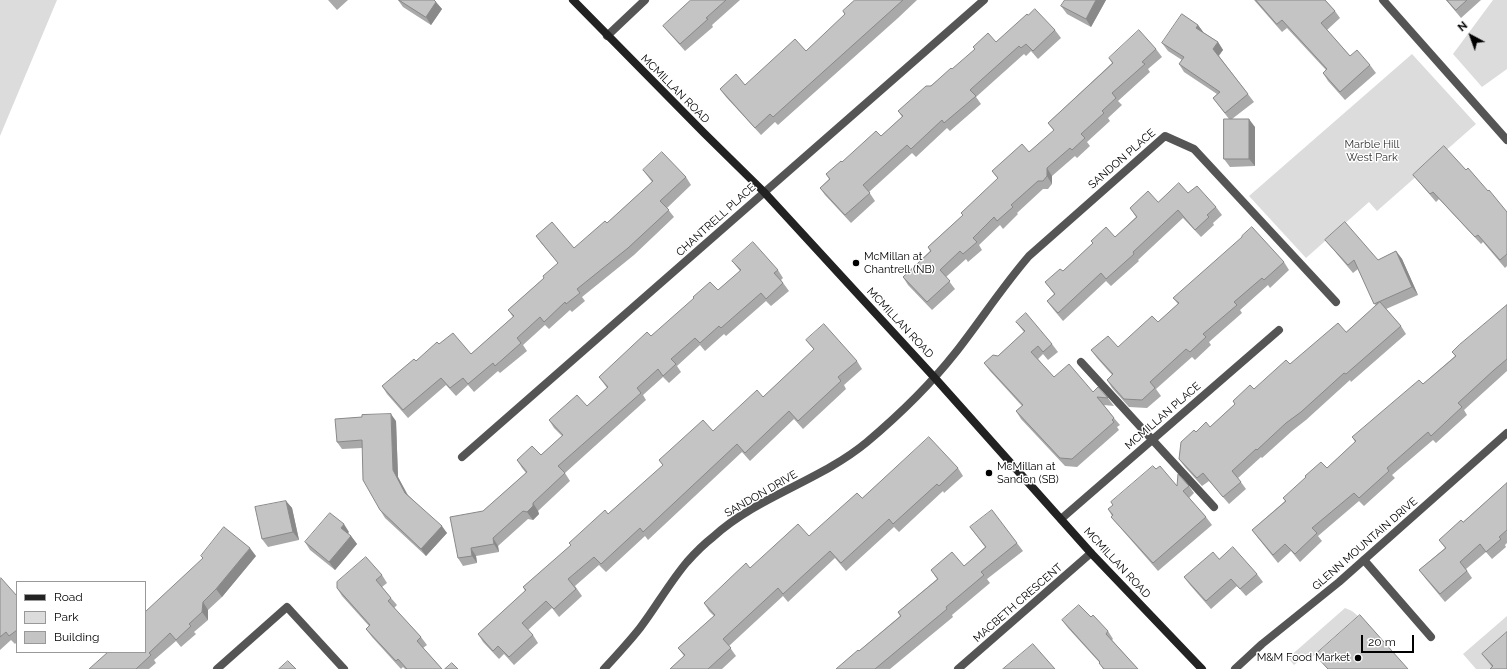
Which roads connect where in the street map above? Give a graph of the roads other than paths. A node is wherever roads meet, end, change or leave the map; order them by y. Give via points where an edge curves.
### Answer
1 (573, 0) edge
2 (645, 0) edge
3 (984, 0) edge
4 (1382, 0) edge
5 (607, 36) junction
6 (1507, 140) edge
7 (764, 192) junction
8 (1336, 302) dead end
9 (1279, 330) dead end
10 (1081, 362) dead end
11 (934, 377) junction
12 (1507, 433) edge
13 (1153, 440) junction
14 (462, 457) dead end
15 (1214, 507) dead end
16 (1061, 519) junction
17 (1091, 553) junction
18 (1364, 560) junction
19 (1431, 637) dead end
20 (217, 669) edge
21 (344, 669) edge
22 (604, 669) edge
23 (958, 669) edge
24 (1202, 669) edge
25 (1235, 669) edge

1 - 5 main road, MCMILLAN ROAD
2 - 5 street
3 - 7 street, CHANTRELL PLACE
4 - 6 street
5 - 7 main road, MCMILLAN ROAD
7 - 11 main road, MCMILLAN ROAD
7 - 14 street, CHANTRELL PLACE
8 - 11 street, SANDON PLACE via 1194,149 1165,136 1029,256
9 - 13 street, MCMILLAN PLACE
10 - 13 street
11 - 16 main road, MCMILLAN ROAD
11 - 22 street, SANDON DRIVE via 908,406 845,458 741,516 714,536 687,562 640,628
12 - 18 street, GLENN MOUNTAIN DRIVE
13 - 15 street
13 - 16 street, MCMILLAN PLACE
16 - 17 main road, MCMILLAN ROAD
17 - 23 street, MACBETH CRESCENT
17 - 24 main road, MCMILLAN ROAD
18 - 19 street
18 - 25 street, GLENN MOUNTAIN DRIVE
20 - 21 street via 287,607

